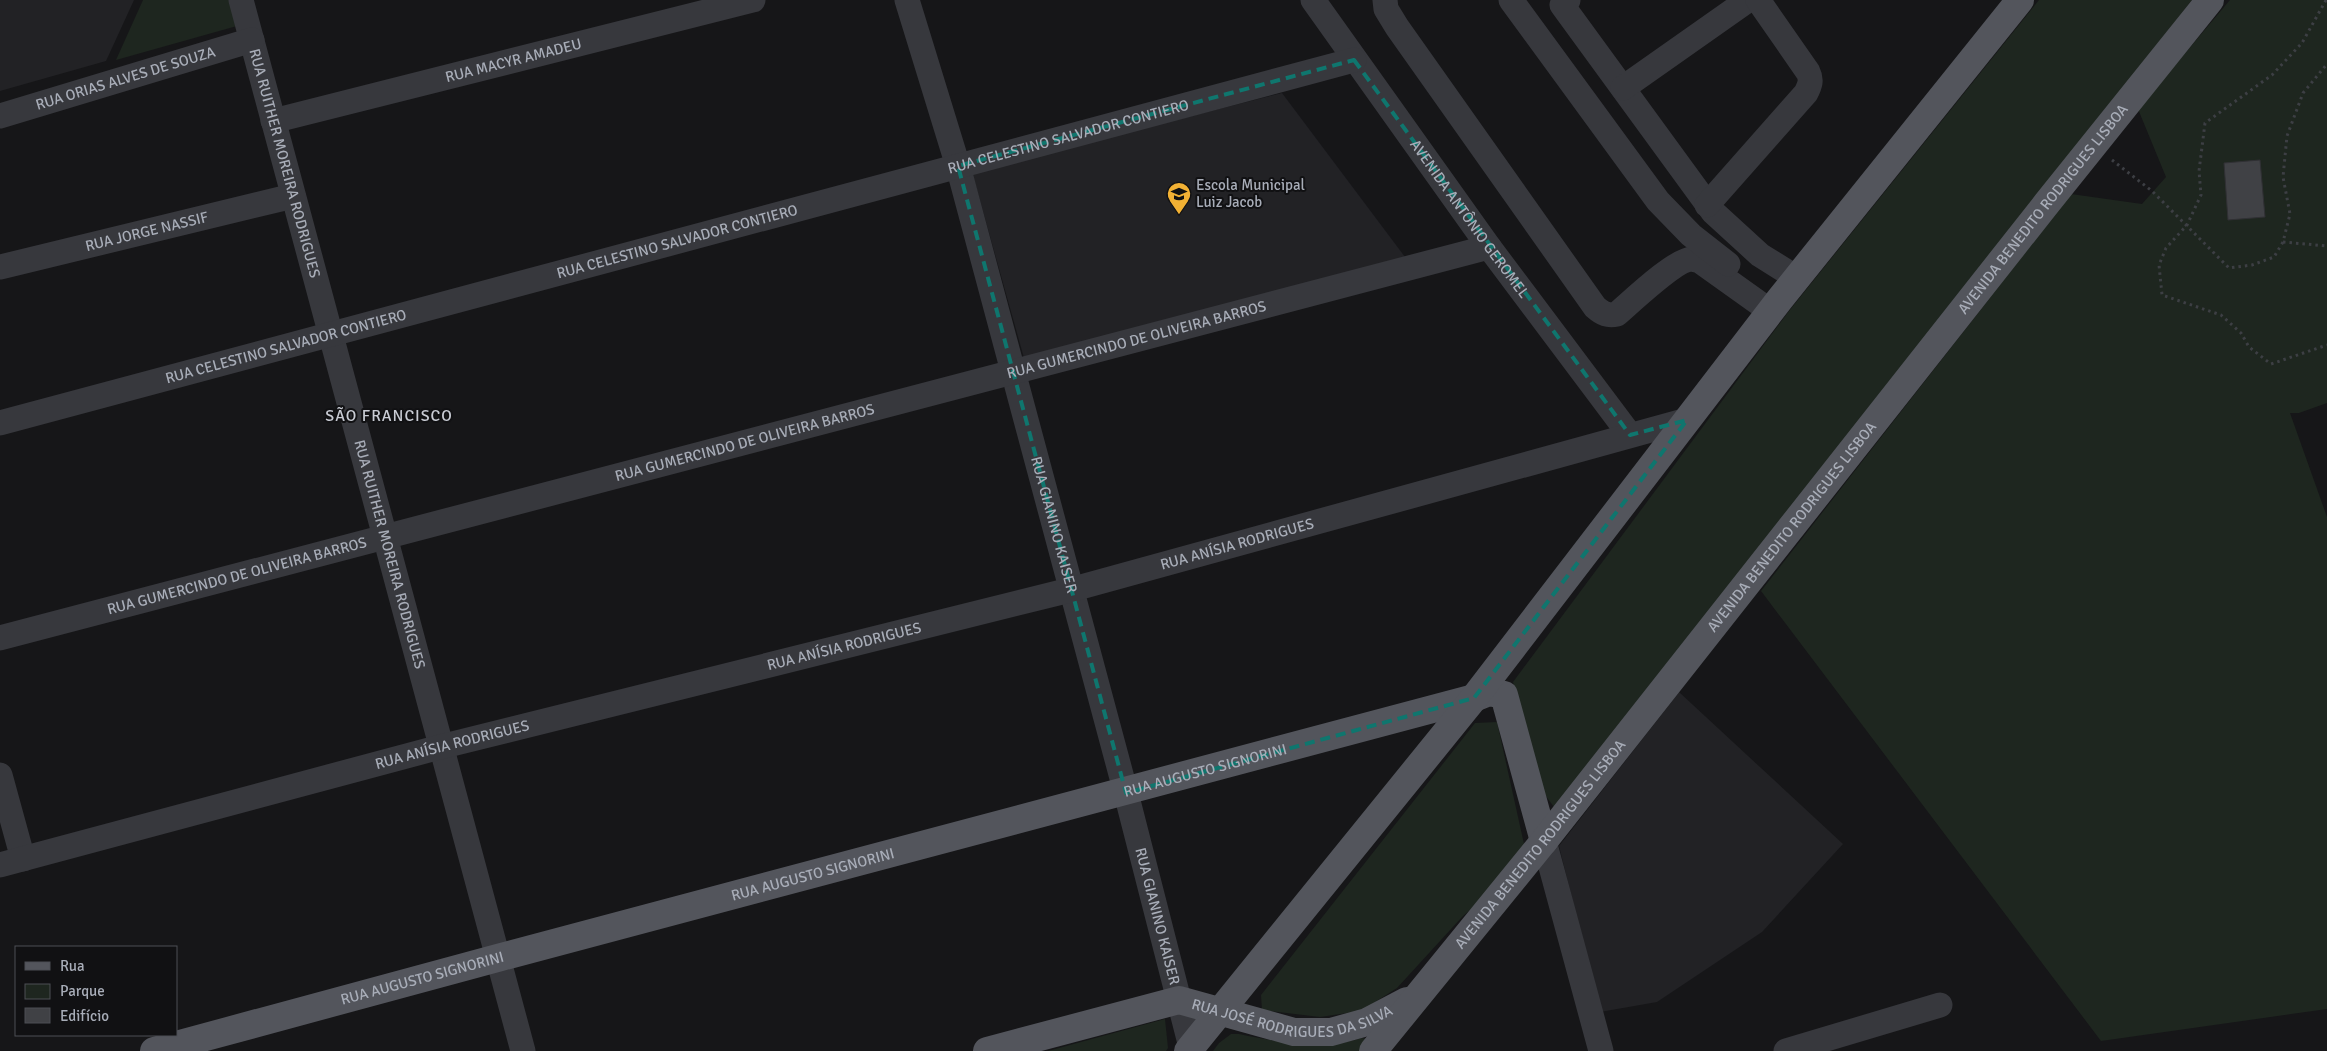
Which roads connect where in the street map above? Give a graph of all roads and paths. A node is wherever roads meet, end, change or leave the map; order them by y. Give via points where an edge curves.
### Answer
1 (241, 0) edge
2 (753, 0) edge
3 (907, 0) edge
4 (1313, 0) edge
5 (1385, 0) edge
6 (1511, 0) edge
7 (1748, 0) edge
8 (1758, 0) edge
9 (2020, 0) edge
10 (2210, 0) edge
11 (2326, 0) edge
12 (1562, 2) edge
13 (252, 40) junction
14 (1354, 60) junction
15 (2327, 64) edge
16 (1623, 88) junction
17 (0, 116) edge
18 (273, 121) junction
19 (2093, 145) junction
20 (958, 166) junction
21 (293, 196) junction
22 (1710, 208) junction
23 (2187, 226) junction
24 (2282, 242) junction
25 (2327, 246) edge
26 (1490, 247) junction
27 (0, 267) edge
28 (1739, 279) junction
29 (1784, 294) junction
30 (330, 334) junction
31 (2327, 345) edge
32 (1012, 372) junction
33 (1687, 420) junction
34 (0, 423) edge
35 (1630, 435) junction
36 (384, 537) junction
37 (1070, 590) junction
38 (0, 638) edge
39 (1474, 698) junction
40 (440, 747) junction
41 (0, 775) edge
42 (1126, 793) junction
43 (1544, 841) junction
44 (12, 862) edge
45 (498, 956) junction
46 (1419, 993) junction
47 (1179, 1000) junction
48 (1940, 1005) dead end
49 (1221, 1012) junction
50 (1191, 1050) edge
51 (154, 1051) edge
52 (523, 1051) edge
53 (987, 1051) edge
54 (1373, 1051) edge
55 (1601, 1051) edge
56 (1786, 1051) edge

1 - 13 street, RUA RUITHER MOREIRA RODRIGUES
2 - 18 street, RUA MACYR AMADEU
3 - 20 street, RUA GIANINO KAISER
4 - 14 street, AVENIDA ANTÔNIO GEROMEL
5 - 28 street via 1396,27 1595,308 1610,316 1617,314 1665,273 1692,259
6 - 28 street via 1658,201
7 - 16 street
8 - 22 street via 1808,72 1810,85
9 - 29 main road
10 - 19 main road, AVENIDA BENEDITO RODRIGUES LISBOA
11 - 23 path via 2302,43 2272,75 2205,124 2199,172 2200,196
12 - 16 street
13 - 17 street, RUA ORIAS ALVES DE SOUZA
13 - 18 street, RUA RUITHER MOREIRA RODRIGUES
14 - 20 street, RUA CELESTINO SALVADOR CONTIERO
14 - 26 street, AVENIDA ANTÔNIO GEROMEL
15 - 24 path via 2303,93 2287,136 2284,177 2290,214
16 - 22 street
18 - 21 street, RUA RUITHER MOREIRA RODRIGUES
19 - 23 path via 2152,191
19 - 43 main road, AVENIDA BENEDITO RODRIGUES LISBOA
20 - 30 street, RUA CELESTINO SALVADOR CONTIERO
20 - 32 street, RUA GIANINO KAISER
21 - 27 street, RUA JORGE NASSIF
21 - 30 street, RUA RUITHER MOREIRA RODRIGUES
22 - 29 street via 1760,255
23 - 24 path via 2229,268 2252,265 2274,257
23 - 31 path via 2166,248 2159,265 2162,295 2221,314 2241,333 2249,347 2271,364
24 - 25 path
26 - 32 street, RUA GUMERCINDO DE OLIVEIRA BARROS
26 - 35 street, AVENIDA ANTÔNIO GEROMEL
28 - 29 street
29 - 33 main road
30 - 34 street, RUA CELESTINO SALVADOR CONTIERO
30 - 36 street, RUA RUITHER MOREIRA RODRIGUES
32 - 36 street, RUA GUMERCINDO DE OLIVEIRA BARROS
32 - 37 street, RUA GIANINO KAISER
33 - 35 street, RUA ANÍSIA RODRIGUES
33 - 39 main road
35 - 37 street, RUA ANÍSIA RODRIGUES
36 - 38 street, RUA GUMERCINDO DE OLIVEIRA BARROS
36 - 40 street, RUA RUITHER MOREIRA RODRIGUES
37 - 40 street, RUA ANÍSIA RODRIGUES
37 - 42 street, RUA GIANINO KAISER
39 - 42 main road, RUA AUGUSTO SIGNORINI
39 - 43 main road, RUA AUGUSTO SIGNORINI via 1488,692 1504,695
39 - 49 main road
40 - 44 street, RUA ANÍSIA RODRIGUES
40 - 45 street, RUA RUITHER MOREIRA RODRIGUES
41 - 44 street
42 - 45 main road, RUA AUGUSTO SIGNORINI
42 - 47 street, RUA GIANINO KAISER
43 - 46 main road, AVENIDA BENEDITO RODRIGUES LISBOA
43 - 55 street
45 - 51 main road, RUA AUGUSTO SIGNORINI
45 - 52 street, RUA RUITHER MOREIRA RODRIGUES
46 - 49 main road, RUA JOSÉ RODRIGUES DA SILVA via 1367,1022 1331,1032 1294,1032
46 - 54 main road, AVENIDA BENEDITO RODRIGUES LISBOA
47 - 49 main road, RUA JOSÉ RODRIGUES DA SILVA
47 - 50 street, RUA GIANINO KAISER
47 - 53 main road, RUA JOSÉ RODRIGUES DA SILVA
48 - 56 street
49 - 50 main road

